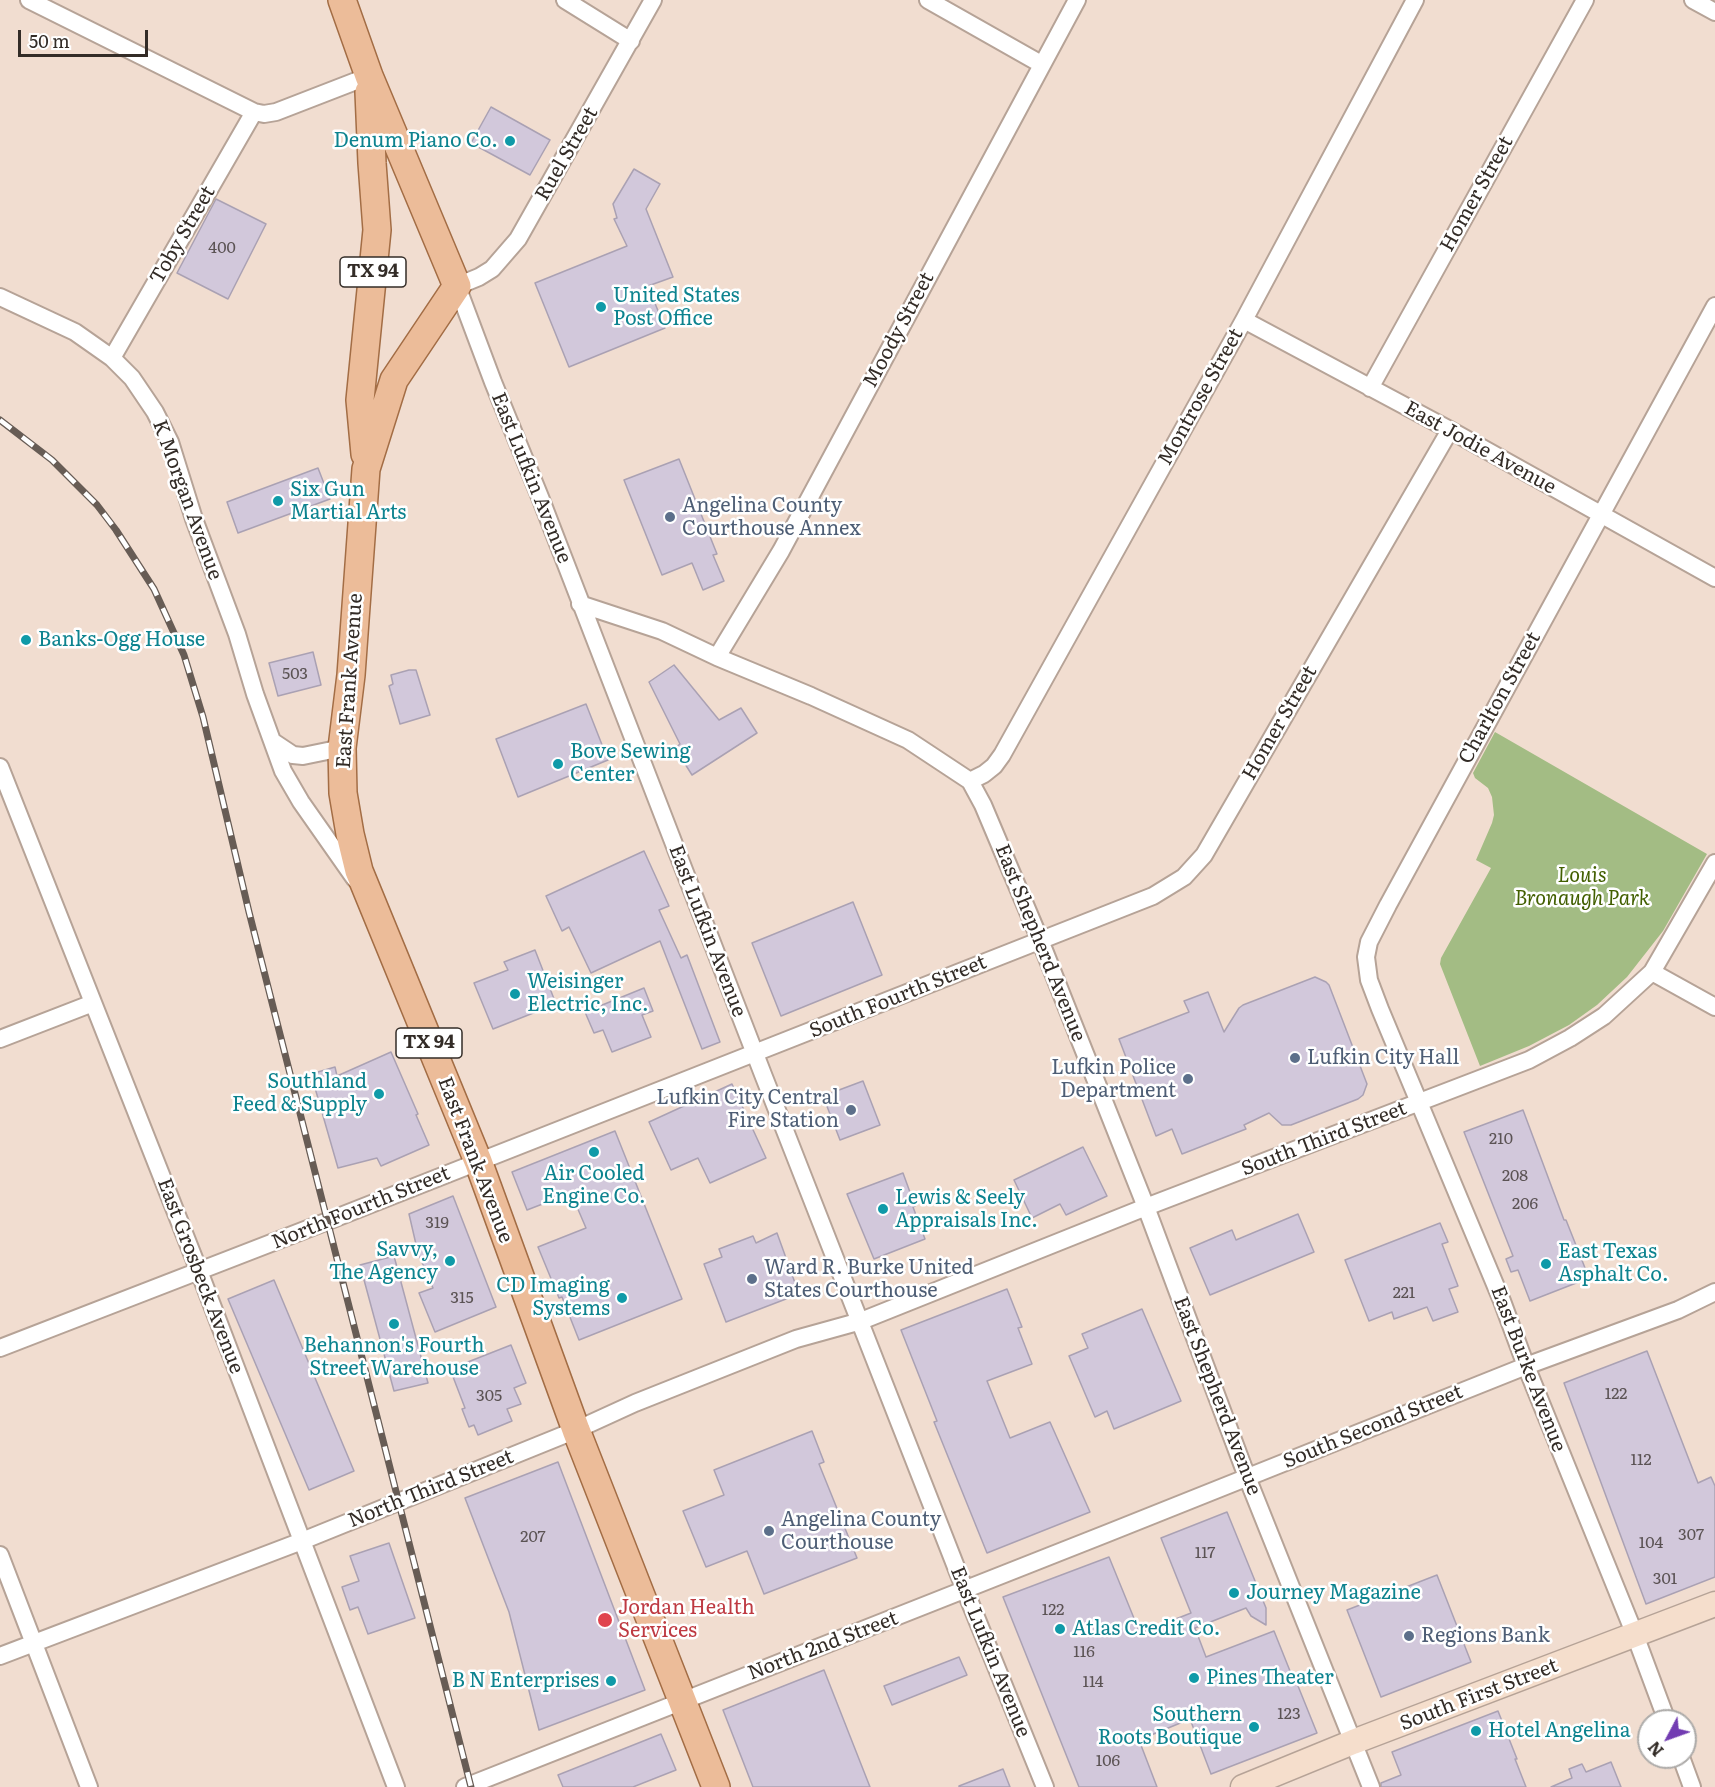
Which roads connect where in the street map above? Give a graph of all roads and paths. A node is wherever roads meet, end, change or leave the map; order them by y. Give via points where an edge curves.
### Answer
1 (29, 0) edge
2 (67, 0) edge
3 (342, 0) edge
4 (566, 0) edge
5 (654, 0) edge
6 (928, 0) edge
7 (1077, 0) edge
8 (1415, 0) edge
9 (1585, 0) edge
10 (1693, 0) edge
11 (1715, 12) edge
12 (59, 15) junction
13 (632, 41) junction
14 (1041, 64) junction
15 (369, 76) junction
16 (254, 112) junction
17 (457, 286) junction
18 (0, 297) edge
19 (1715, 306) edge
20 (1244, 320) junction
21 (112, 358) junction
22 (1370, 388) junction
23 (1450, 430) junction
24 (366, 469) junction
25 (1600, 515) junction
26 (1715, 578) edge
27 (580, 604) junction
28 (717, 657) junction
29 (271, 740) junction
30 (342, 748) junction
31 (0, 767) edge
32 (970, 781) junction
33 (1715, 863) edge
34 (374, 907) junction
35 (1040, 940) junction
36 (1652, 972) junction
37 (93, 1004) junction
38 (1715, 1007) edge
39 (0, 1039) edge
40 (755, 1054) junction
41 (1420, 1103) junction
42 (478, 1161) junction
43 (1146, 1208) junction
44 (200, 1271) junction
45 (1715, 1292) edge
46 (861, 1321) junction
47 (0, 1348) edge
48 (1526, 1366) junction
49 (576, 1430) junction
50 (1247, 1477) junction
51 (302, 1541) junction
52 (0, 1555) edge
53 (965, 1590) junction
54 (1715, 1604) edge
55 (1635, 1635) junction
56 (34, 1643) junction
57 (0, 1656) edge
58 (681, 1701) junction
59 (1663, 1709) edge
60 (1353, 1743) junction
61 (1685, 1769) edge
62 (89, 1787) edge
63 (396, 1787) edge
64 (465, 1787) edge
65 (716, 1787) edge
66 (1045, 1787) edge
67 (1243, 1787) edge
68 (1371, 1787) edge
69 (1692, 1787) edge

1 - 12 street
2 - 12 street
3 - 15 main road, East Lufkin Avenue / TX 94
4 - 13 street
5 - 13 street, Ruel Street
6 - 14 street
7 - 14 street, Moody Street
8 - 20 street, Montrose Street
9 - 22 street, Homer Street
10 - 11 street
12 - 16 street
13 - 17 street, Ruel Street via 518,239 492,269
14 - 28 street, Moody Street via 781,551
15 - 16 street via 276,112
15 - 17 main road, East Lufkin Avenue / TX 94
15 - 24 main road, East Lufkin Avenue / TX 94 via 377,231 360,400
16 - 21 street, Toby Street
17 - 24 main road, East Frank Avenue / TX 94 via 394,380
17 - 27 street, East Lufkin Avenue
18 - 21 street, K Morgan Avenue via 75,332
19 - 25 street, Charlton Street
20 - 22 street, East Jodie Avenue
20 - 32 street, Montrose Street via 1002,754 994,766
21 - 29 street, K Morgan Avenue via 144,395 170,442
22 - 23 street, East Jodie Avenue
23 - 25 street, East Jodie Avenue
23 - 35 street, Homer Street via 1204,855 1184,876 1153,896
24 - 30 main road, East Frank Avenue / TX 94
25 - 26 street, East Jodie Avenue
25 - 41 street, Charlton Street via 1369,942 1369,980
27 - 28 street, East Shepherd Avenue via 662,631
27 - 40 street, East Lufkin Avenue
28 - 32 street, East Shepherd Avenue via 908,740
29 - 30 street via 293,755
29 - 34 street, K Morgan Avenue via 301,802
30 - 34 main road, East Frank Avenue / TX 94 via 343,793 350,834 359,871
31 - 37 street, East Grosbeck Avenue
32 - 35 street, East Shepherd Avenue
33 - 36 street, South Third Street
34 - 42 main road, East Frank Avenue / TX 94
35 - 40 street, South Fourth Street
35 - 43 street, East Shepherd Avenue
36 - 38 street
36 - 41 street, South Third Street via 1604,1016 1570,1038 1528,1060
37 - 39 street
37 - 44 street, East Grosbeck Avenue
40 - 42 street, North Fourth Street
40 - 46 street, East Lufkin Avenue
41 - 43 street, South Third Street
41 - 48 street, East Burke Avenue
42 - 44 street, North Fourth Street
42 - 49 main road, East Frank Avenue / TX 94
43 - 46 street, South Third Street
43 - 50 street, East Shepherd Avenue
44 - 47 street, North Fourth Street
44 - 51 street, East Grosbeck Avenue
45 - 48 street, South Second Street via 1678,1310
46 - 49 street, North Third Street via 796,1339
46 - 53 street, East Lufkin Avenue
48 - 50 street, South Second Street
48 - 55 street, East Burke Avenue
49 - 51 street, North Third Street
49 - 58 main road, East Frank Avenue / TX 94
50 - 53 street, South Second Street
50 - 60 street, East Shepherd Avenue
51 - 56 street, North Third Street
51 - 63 street, East Grosbeck Avenue
52 - 56 street
53 - 58 street, North 2nd Street
53 - 66 street, East Lufkin Avenue
54 - 55 main road, South First Street
55 - 59 street, East Burke Avenue
55 - 60 main road, South First Street
56 - 57 street, North Third Street
56 - 62 street
58 - 64 street, North 2nd Street
58 - 65 main road, East Frank Avenue / TX 94
60 - 67 main road, South First Street
60 - 68 street, East Shepherd Avenue
61 - 69 street

